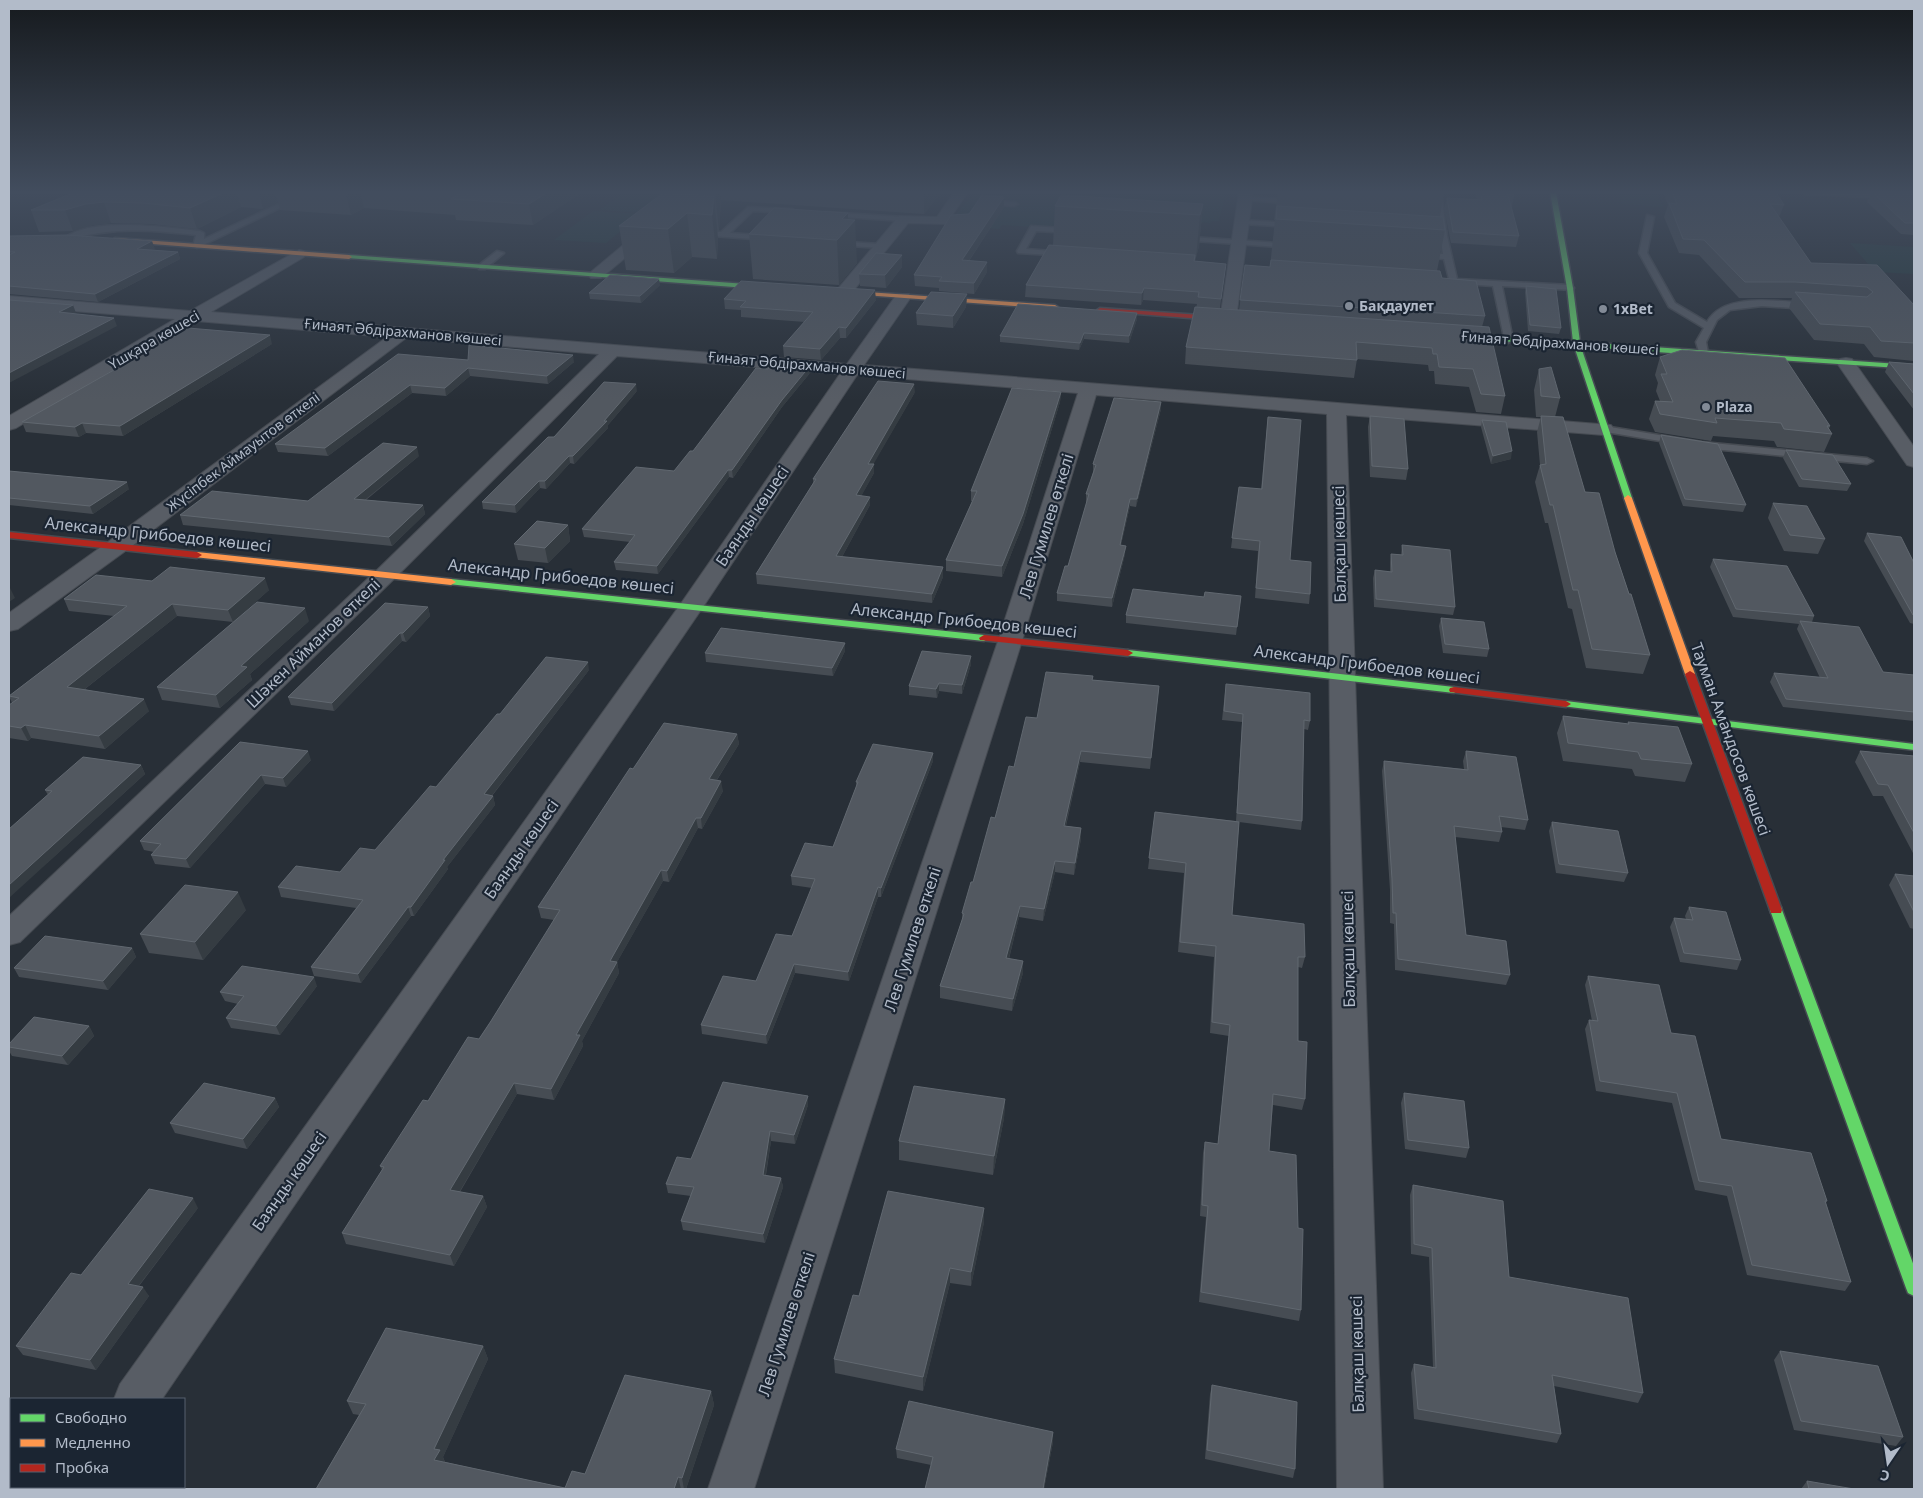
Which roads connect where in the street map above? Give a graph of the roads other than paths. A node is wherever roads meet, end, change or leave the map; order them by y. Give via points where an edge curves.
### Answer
1 (286, 262) edge
2 (410, 262) edge
3 (489, 262) edge
4 (613, 262) edge
5 (867, 262) edge
6 (1237, 262) edge
7 (1449, 262) edge
8 (1565, 262) edge
9 (1648, 262) edge
10 (482, 267) junction
11 (596, 275) junction
12 (1443, 280) edge
13 (1453, 280) junction
14 (1497, 283) junction
15 (784, 288) edge
16 (1570, 288) junction
17 (824, 291) edge
18 (843, 293) junction
19 (903, 297) junction
20 (9, 301) edge
21 (1824, 306) edge
22 (1071, 308) edge
23 (1090, 310) edge
24 (194, 316) junction
25 (1233, 320) joint
26 (1709, 327) junction
27 (404, 332) junction
28 (1441, 335) edge
29 (1508, 340) junction
30 (1577, 345) junction
31 (614, 349) junction
32 (1703, 353) junction
33 (1846, 363) junction
34 (1914, 367) edge
35 (852, 369) junction
36 (1089, 388) junction
37 (1336, 409) junction
38 (9, 424) edge
39 (1604, 429) junction
40 (1867, 461) dead end
41 (1914, 461) edge
42 (9, 535) edge
43 (116, 547) junction
44 (386, 574) junction
45 (691, 607) junction
46 (9, 624) edge
47 (1010, 642) junction
48 (1341, 676) junction
49 (1707, 722) junction
50 (1914, 747) edge
51 (9, 934) edge
52 (1914, 1288) edge
53 (137, 1398) edge
54 (731, 1489) edge
55 (1360, 1489) edge

1 - 24 street, Үшқара көшесі
2 - 10 street
3 - 10 lane
4 - 11 street
5 - 18 street
6 - 25 street
7 - 13 lane
8 - 16 street, Тауман Амандосов көшесі
9 - 26 lane via 1672,305
10 - 11 street
11 - 15 street
12 - 13 lane
13 - 14 lane
14 - 16 lane
14 - 29 lane
16 - 30 street, Тауман Амандосов көшесі
17 - 18 street
18 - 19 street
19 - 22 street
19 - 35 street, Баянды көшесі
20 - 24 street, Ғинаят Әбдірахманов көшесі
21 - 26 lane via 1750,304 1728,308 1715,315
23 - 25 street
24 - 27 street, Ғинаят Әбдірахманов көшесі
24 - 38 street, Үшқара көшесі
26 - 32 lane via 1701,342
27 - 31 street, Ғинаят Әбдірахманов көшесі
27 - 43 street, Жүсіпбек Аймауытов өткелі
28 - 29 street, Ғинаят Әбдірахманов көшесі
29 - 30 street, Ғинаят Әбдірахманов көшесі
30 - 32 street, Ғинаят Әбдірахманов көшесі
30 - 39 street, Тауман Амандосов көшесі
31 - 35 street, Ғинаят Әбдірахманов көшесі
31 - 44 street, Шәкен Айманов өткелі
32 - 33 street, Ғинаят Әбдірахманов көшесі
33 - 34 street, Ғинаят Әбдірахманов көшесі
33 - 41 street
35 - 36 street, Ғинаят Әбдірахманов көшесі
35 - 45 street, Баянды көшесі
36 - 37 street, Ғинаят Әбдірахманов көшесі
36 - 47 street, Лев Гумилев өткелі
37 - 39 street, Ғинаят Әбдірахманов көшесі
37 - 48 street, Балқаш көшесі
39 - 40 lane via 1762,453
39 - 49 street, Тауман Амандосов көшесі
42 - 43 street, Александр Грибоедов көшесі
43 - 44 street, Александр Грибоедов көшесі
43 - 46 street, Жүсіпбек Аймауытов өткелі
44 - 45 street, Александр Грибоедов көшесі
44 - 51 street, Шәкен Айманов өткелі
45 - 47 street, Александр Грибоедов көшесі
45 - 53 street, Баянды көшесі
47 - 48 street, Александр Грибоедов көшесі
47 - 54 street, Лев Гумилев өткелі
48 - 49 street, Александр Грибоедов көшесі
48 - 55 street, Балқаш көшесі
49 - 50 street, Александр Грибоедов көшесі
49 - 52 street, Тауман Амандосов көшесі

